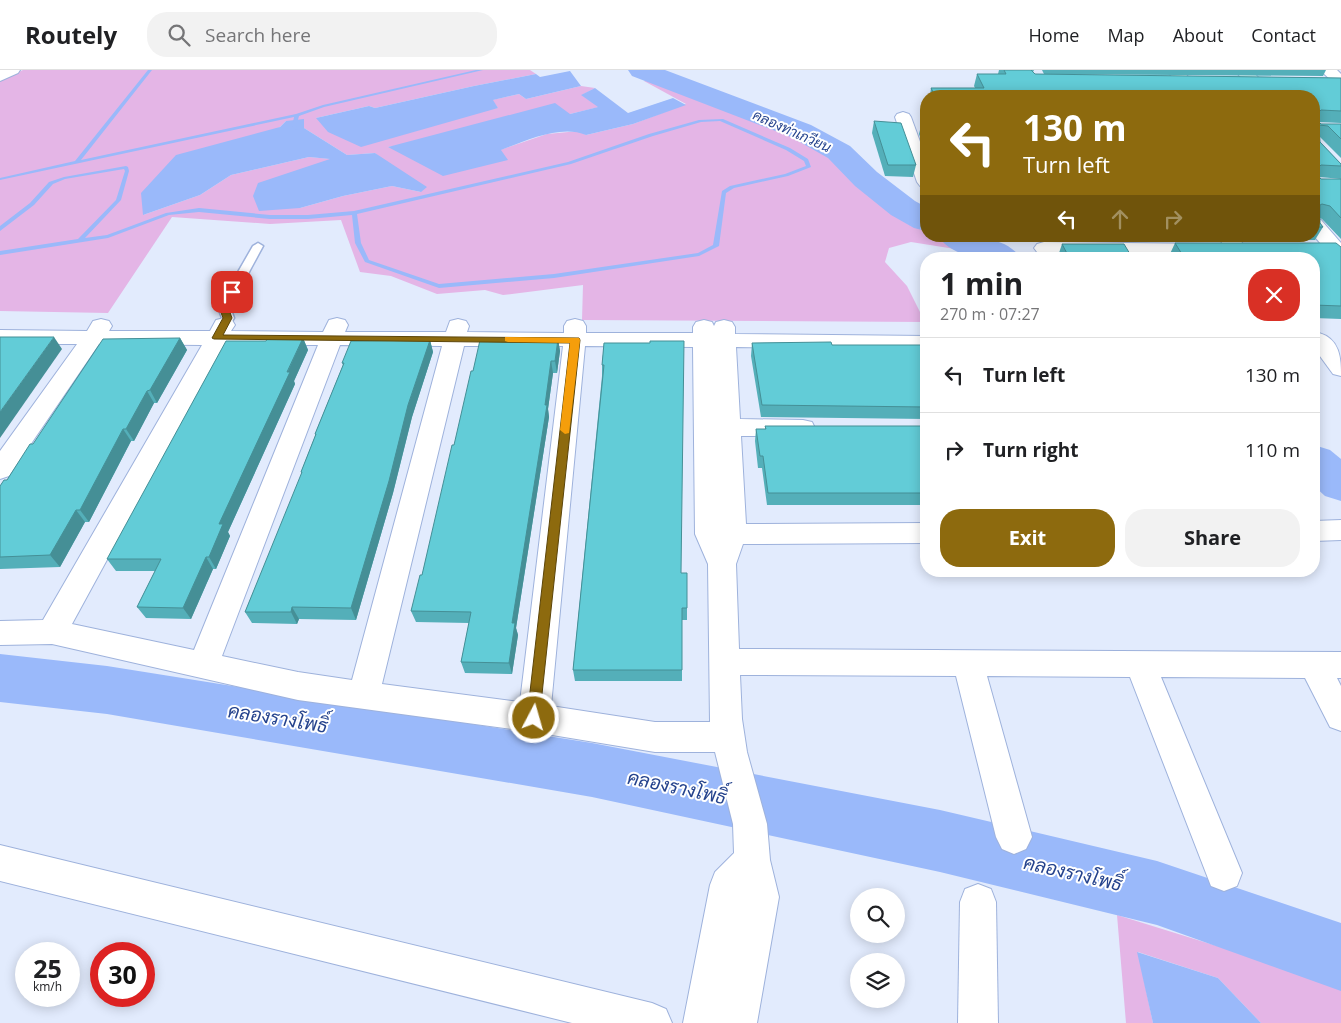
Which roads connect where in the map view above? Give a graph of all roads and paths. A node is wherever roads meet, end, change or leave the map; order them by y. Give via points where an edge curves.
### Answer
1 (13, 70) edge
2 (0, 76) edge
3 (1239, 76) edge
4 (1325, 77) edge
5 (1174, 78) edge
6 (1341, 82) edge
7 (1199, 89) edge
8 (1271, 90) edge
9 (920, 125) edge
10 (920, 165) edge
11 (1320, 230) edge
12 (258, 246) dead end
13 (1044, 248) edge
14 (1134, 248) edge
15 (1241, 248) edge
16 (1306, 249) edge
17 (1339, 250) edge
18 (0, 324) edge
19 (920, 329) edge
20 (98, 331) junction
21 (221, 331) junction
22 (334, 332) junction
23 (456, 332) junction
24 (575, 333) junction
25 (714, 334) junction
26 (846, 336) junction
27 (0, 337) edge
28 (1325, 340) edge
29 (920, 342) edge
30 (1341, 369) edge
31 (717, 427) junction
32 (827, 428) edge
33 (0, 470) edge
34 (1341, 530) edge
35 (1320, 531) edge
36 (920, 533) edge
37 (721, 534) junction
38 (52, 632) junction
39 (0, 633) edge
40 (724, 662) junction
41 (968, 662) junction
42 (1140, 663) junction
43 (1328, 665) edge
44 (203, 666) junction
45 (364, 695) junction
46 (1341, 716) edge
47 (534, 718) junction
48 (730, 744) junction
49 (1014, 837) dead end
50 (752, 860) junction
51 (0, 863) edge
52 (1224, 873) dead end
53 (978, 902) dead end
54 (652, 1023) edge
55 (703, 1023) edge
56 (737, 1023) edge
57 (978, 1023) edge

1 - 2 street
3 - 8 street
4 - 6 street
5 - 7 street
9 - 10 street via 905,121
11 - 17 street
12 - 21 lane via 224,307 228,318
13 - 14 street
14 - 15 street
16 - 17 street
18 - 20 street
19 - 26 street
20 - 21 street
20 - 27 street
20 - 33 street
21 - 22 street
21 - 38 street
22 - 23 street
22 - 44 street
23 - 24 street
23 - 45 street
24 - 25 street
24 - 47 street
25 - 26 street
25 - 31 street
26 - 29 street
28 - 30 street
31 - 32 street
31 - 37 street
34 - 35 street
36 - 37 street
37 - 40 street
38 - 39 street
38 - 44 street
40 - 41 street
40 - 48 street
41 - 42 street
41 - 49 street
42 - 43 street
42 - 52 street
43 - 46 street
44 - 45 street via 298,686
45 - 47 street
47 - 48 street via 656,737
48 - 50 street via 750,824
50 - 55 street via 728,885
50 - 56 street via 761,897
51 - 54 street
53 - 57 street

